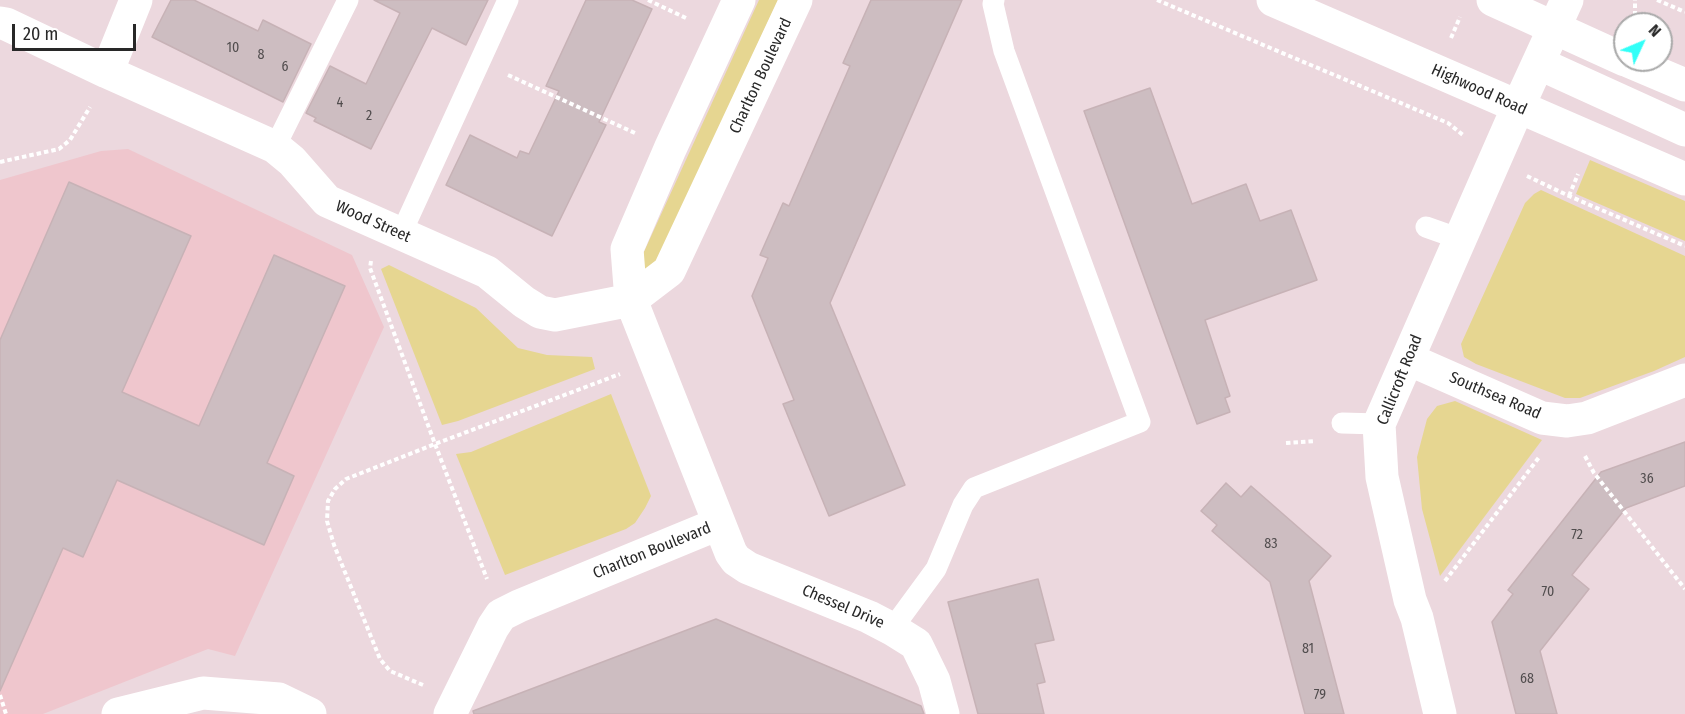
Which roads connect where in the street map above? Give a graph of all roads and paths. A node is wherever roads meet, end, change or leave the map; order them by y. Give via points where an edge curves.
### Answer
1 (136, 0) edge
2 (348, 0) edge
3 (508, 0) edge
4 (648, 0) edge
5 (738, 0) edge
6 (796, 0) edge
7 (994, 0) edge
8 (1157, 0) edge
9 (1273, 0) edge
10 (1493, 0) edge
11 (1657, 0) edge
12 (1685, 12) edge
13 (1561, 14) edge
14 (0, 23) edge
15 (722, 34) junction
16 (1613, 51) edge
17 (480, 63) junction
18 (1539, 63) junction
19 (107, 72) junction
20 (1653, 72) edge
21 (1685, 86) edge
22 (1518, 107) junction
23 (1685, 130) edge
24 (275, 147) junction
25 (670, 149) junction
26 (1495, 160) junction
27 (0, 162) edge
28 (1685, 179) edge
29 (1426, 227) dead end
30 (390, 229) junction
31 (1460, 239) junction
32 (1685, 246) edge
33 (632, 300) junction
34 (1408, 359) junction
35 (654, 361) junction
36 (1685, 380) edge
37 (1567, 421) junction
38 (1342, 423) dead end
39 (1379, 424) junction
40 (435, 444) junction
41 (718, 524) junction
42 (1685, 589) edge
43 (501, 615) junction
44 (1417, 618) junction
45 (892, 629) junction
46 (0, 695) edge
47 (453, 706) edge
48 (123, 713) edge
49 (6, 714) edge
50 (310, 714) edge
51 (944, 714) edge
52 (1440, 714) edge

1 - 19 street
2 - 24 lane
3 - 17 lane
4 - 15 path
5 - 15 street, Charlton Boulevard
6 - 33 street, Charlton Boulevard via 669,271
7 - 45 lane via 1004,51 1140,422 974,488 936,568
8 - 26 path via 1448,123
9 - 22 street, Highwood Road
10 - 13 street
11 - 12 path
13 - 16 street
13 - 18 street, Callicroft Road
14 - 19 street, Wood Street
15 - 25 street, Charlton Boulevard
17 - 25 path
17 - 30 lane
18 - 22 street, Callicroft Road
18 - 23 street
19 - 24 street, Wood Street
19 - 27 path via 70,140 58,149
20 - 21 street
22 - 26 street, Callicroft Road
22 - 28 street, Highwood Road
24 - 30 street, Wood Street via 327,201
25 - 33 street, Charlton Boulevard via 627,249
26 - 31 street, Callicroft Road
26 - 32 path
29 - 31 lane
30 - 33 street, Wood Street via 487,272 540,312 555,315
30 - 40 path via 370,268
31 - 34 street, Callicroft Road
33 - 35 street, Charlton Boulevard
34 - 37 street, Southsea Road via 1542,418
34 - 39 street, Callicroft Road
35 - 40 path
35 - 41 street, Charlton Boulevard
36 - 37 street, Southsea Road via 1587,418
37 - 42 path via 1594,473
37 - 44 path
38 - 39 lane
39 - 44 street, Callicroft Road via 1382,477
40 - 43 path
40 - 47 path via 346,479 328,501 327,521 380,659 390,671
41 - 43 street, Charlton Boulevard
41 - 45 street, Chessel Drive via 731,553 748,568
43 - 47 street
44 - 52 street, Callicroft Road
45 - 51 street, Chessel Drive via 916,644
46 - 49 path
48 - 50 street via 203,693 279,699

